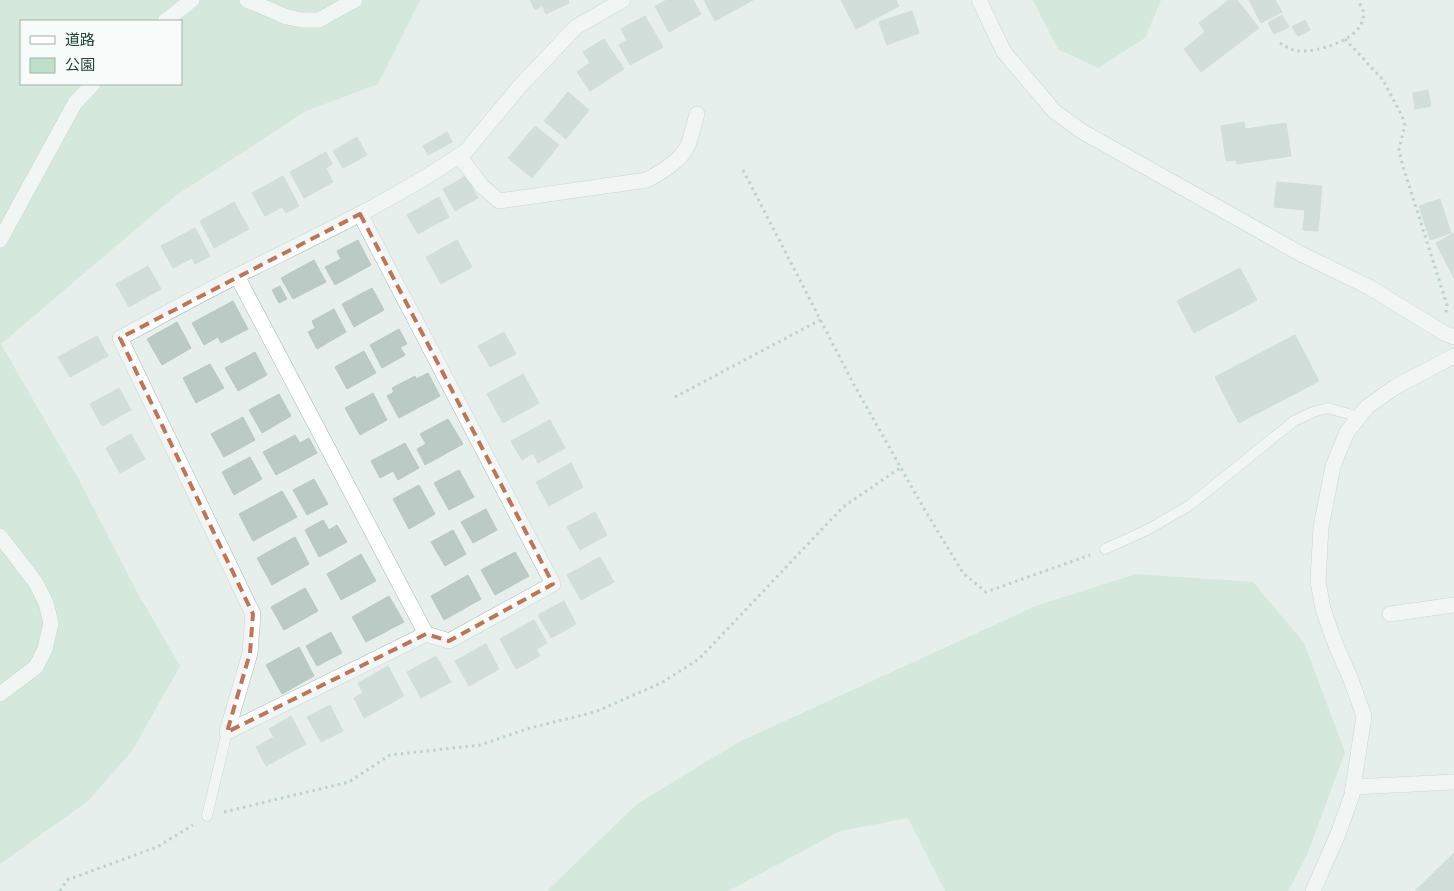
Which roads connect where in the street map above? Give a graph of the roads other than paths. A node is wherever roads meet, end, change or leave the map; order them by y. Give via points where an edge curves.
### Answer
1 (192, 0) edge
2 (247, 0) edge
3 (355, 0) edge
4 (623, 0) edge
5 (979, 0) edge
6 (166, 20) edge
7 (92, 85) edge
8 (697, 114) dead end
9 (459, 156) junction
10 (360, 214) junction
11 (0, 240) edge
12 (237, 276) junction
13 (1449, 334) edge
14 (1454, 356) edge
15 (1359, 417) junction
16 (0, 536) edge
17 (1105, 549) road end
18 (1454, 605) edge
19 (1390, 614) dead end
20 (426, 634) junction
21 (0, 694) edge
22 (227, 732) junction
23 (1454, 782) edge
24 (1354, 786) junction
25 (207, 816) road end
26 (1313, 891) edge

1 - 6 street
2 - 3 street via 287,17 319,20
4 - 9 street via 576,27
5 - 13 street via 1004,52 1055,112 1083,132
7 - 11 street via 75,103
8 - 9 street via 687,147 660,173 646,180 499,201 482,186
9 - 10 street
10 - 12 street
10 - 20 street via 553,584 449,641
12 - 20 street
12 - 22 street via 120,338 253,614 250,653
14 - 15 street via 1395,387 1367,407
15 - 17 lane via 1328,408 1294,421 1190,505
15 - 24 street via 1348,432 1333,466 1318,552 1318,581 1323,609 1364,716
16 - 21 street via 36,583 51,623 45,649 36,667
18 - 19 street
20 - 22 street
22 - 25 lane
23 - 24 street
24 - 26 street via 1338,834

